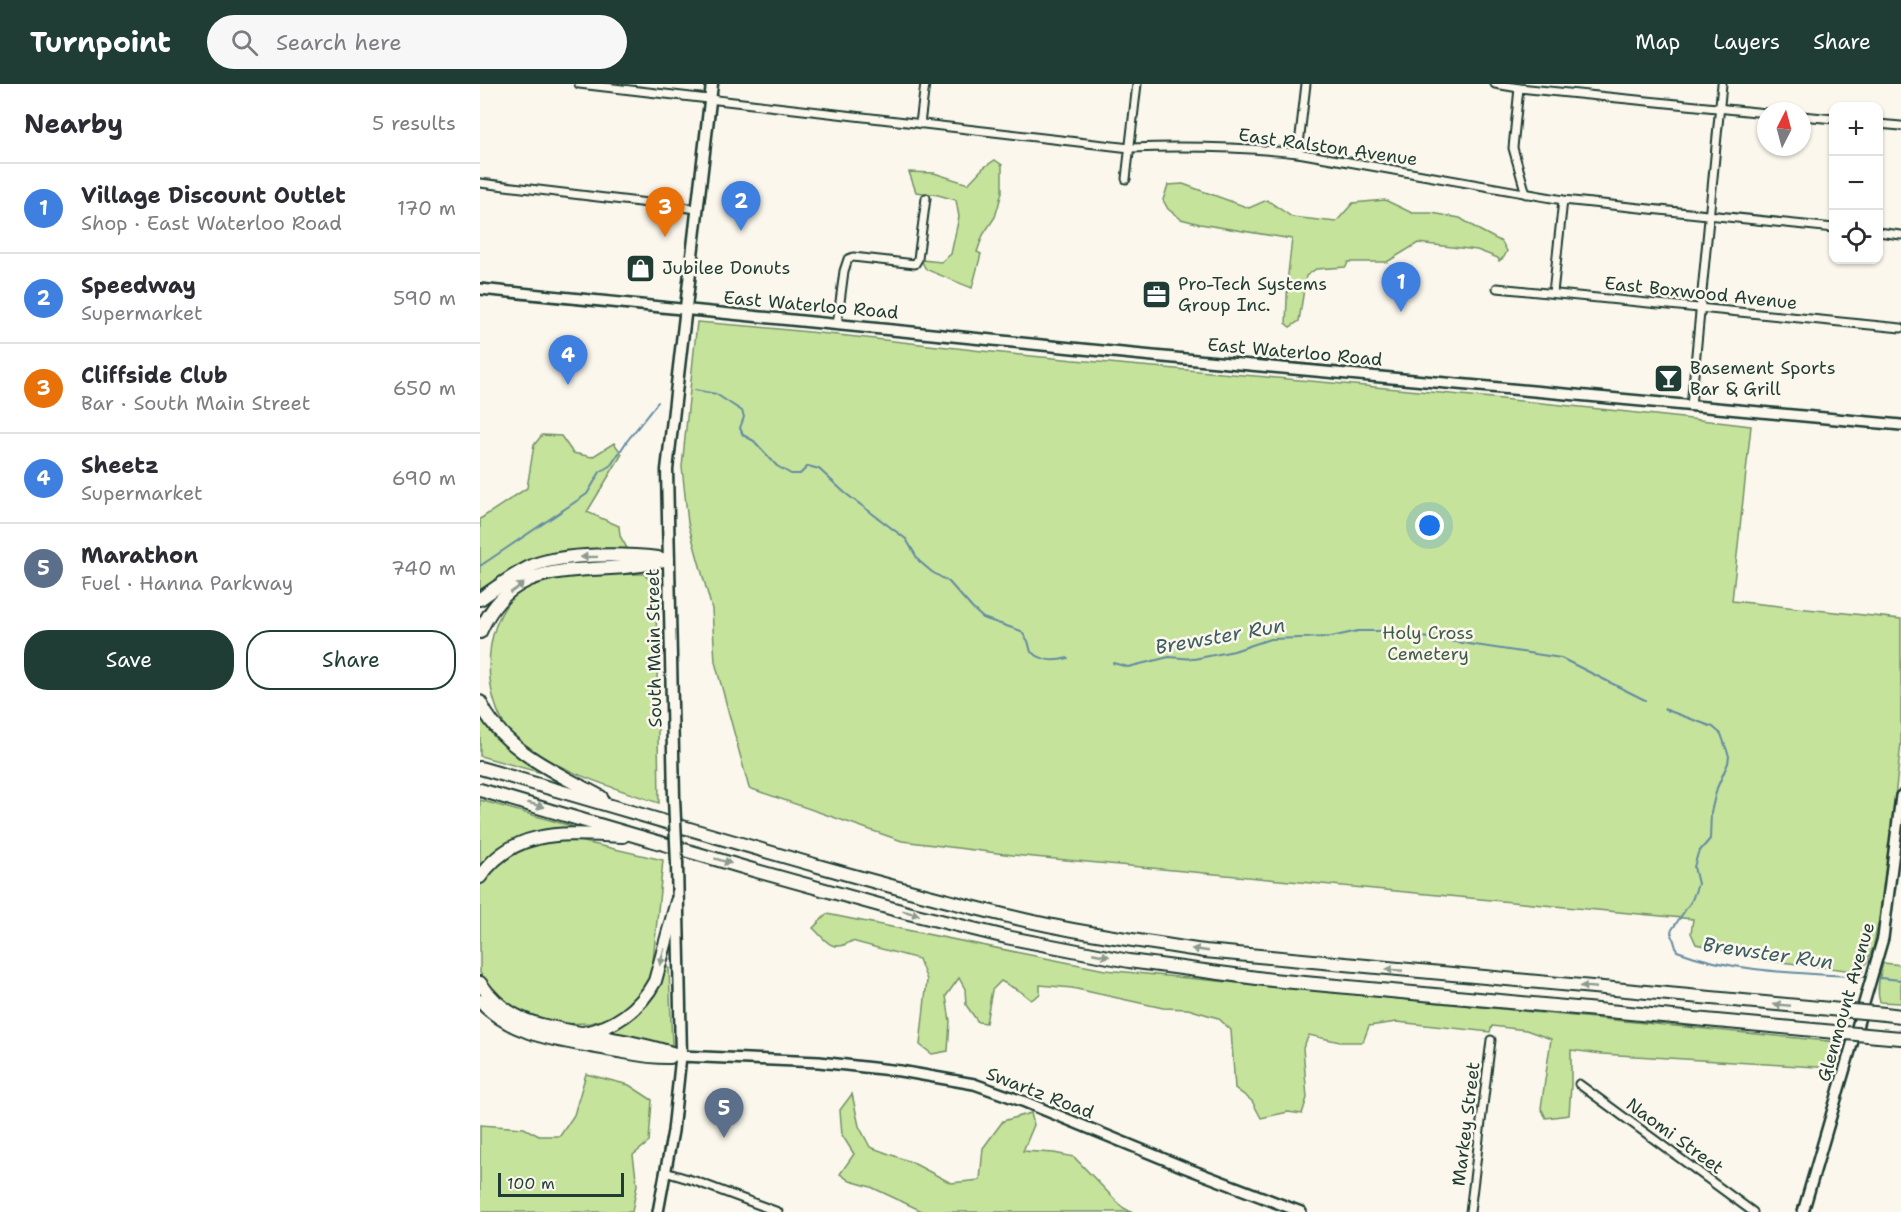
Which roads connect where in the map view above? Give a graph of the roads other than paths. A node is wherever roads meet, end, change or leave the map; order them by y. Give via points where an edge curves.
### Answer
1 (579, 84) edge
2 (712, 84) edge
3 (925, 84) edge
4 (1137, 84) edge
5 (1306, 84) edge
6 (1495, 84) edge
7 (1722, 84) edge
8 (1519, 88) junction
9 (711, 100) junction
10 (1720, 108) junction
11 (1757, 112) edge
12 (1811, 117) edge
13 (1829, 119) edge
14 (920, 124) junction
15 (1883, 124) edge
16 (1901, 126) edge
17 (1130, 148) junction
18 (1298, 153) junction
19 (1126, 179) dead end
20 (480, 183) edge
21 (1526, 194) junction
22 (926, 198) dead end
23 (1563, 200) junction
24 (698, 209) junction
25 (1710, 215) junction
26 (1829, 228) edge
27 (1883, 233) edge
28 (1901, 235) edge
29 (1497, 288) dead end
30 (480, 289) edge
31 (1554, 293) junction
32 (1701, 309) junction
33 (686, 310) junction
34 (837, 325) junction
35 (1901, 328) edge
36 (1691, 406) junction
37 (1901, 425) edge
38 (668, 559) junction
39 (480, 600) edge
40 (480, 632) edge
41 (480, 702) edge
42 (480, 768) edge
43 (480, 789) edge
44 (1901, 796) edge
45 (623, 810) junction
46 (643, 837) junction
47 (480, 877) edge
48 (677, 901) junction
49 (480, 983) edge
50 (480, 1001) edge
51 (1901, 1016) edge
52 (583, 1033) junction
53 (1901, 1038) edge
54 (1491, 1040) dead end
55 (681, 1056) junction
56 (1579, 1084) dead end
57 (665, 1172) junction
58 (658, 1212) edge
59 (778, 1212) edge
60 (1301, 1212) edge
61 (1470, 1212) edge
62 (1753, 1212) edge
63 (1804, 1212) edge

1 - 9 street, East Ralston Avenue
2 - 9 main road, South Main Street
3 - 14 street
4 - 17 street
5 - 18 street
6 - 8 street
7 - 10 street
8 - 10 street
8 - 21 street via 1513,148
9 - 14 street, East Ralston Avenue
9 - 24 main road, South Main Street
10 - 11 street
10 - 25 street
12 - 13 street
14 - 17 street, East Ralston Avenue
15 - 16 street
17 - 18 street, East Ralston Avenue via 1212,146
17 - 19 street
18 - 21 street, East Ralston Avenue
20 - 24 street
21 - 23 street, East Ralston Avenue
22 - 34 street via 915,264 853,257 846,262
23 - 25 street, East Ralston Avenue
23 - 31 street
24 - 33 main road, South Main Street
25 - 26 street, East Ralston Avenue
25 - 32 street
27 - 28 street
29 - 31 street, East Boxwood Avenue
30 - 33 main road, East Waterloo Road
31 - 32 street, East Boxwood Avenue
32 - 35 street, East Boxwood Avenue
32 - 36 street
33 - 34 main road, East Waterloo Road
33 - 38 main road, South Main Street via 667,470
34 - 36 main road, East Waterloo Road
36 - 37 main road, East Waterloo Road
38 -> 39 highway via 568,557 547,561 522,571
40 -> 38 highway via 505,597 542,574 640,566
38 - 48 main road, South Main Street, bridge
41 - 45 highway via 492,723 525,753
42 - 45 highway
43 -> 46 highway
44 - 63 main road, Glenmount Avenue via 1876,966
51 -> 45 highway, bridge via 1217,953 1132,940 1010,917
46 - 47 highway via 532,838 499,855
46 -> 53 highway, bridge via 1006,937 1165,967
48 -> 52 highway via 650,991 621,1020
48 - 55 main road, South Main Street
49 - 52 highway via 517,1018 542,1027
50 - 55 highway via 503,1021 531,1034 643,1055
52 - 55 highway
54 - 61 street, Markey Street
55 - 57 main road, South Main Street
55 - 60 main road, Swartz Road via 819,1062 974,1084
56 - 62 street, Naomi Street
57 - 58 main road, South Main Street
57 - 59 street

